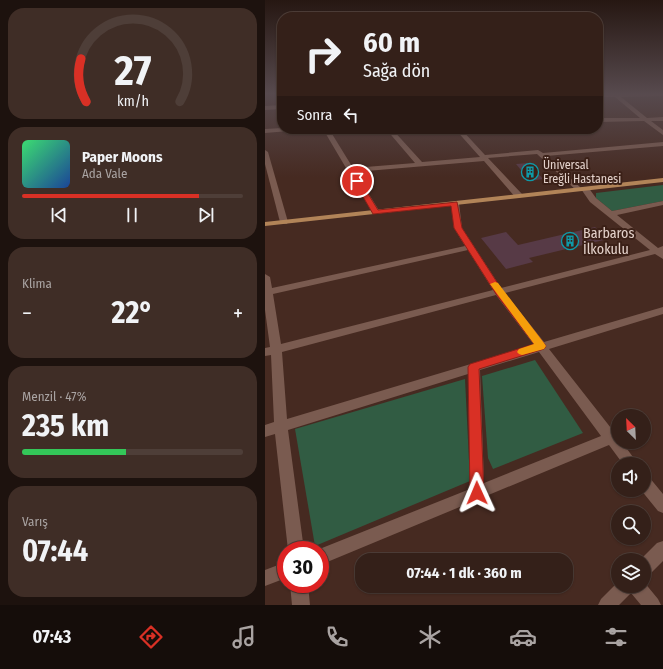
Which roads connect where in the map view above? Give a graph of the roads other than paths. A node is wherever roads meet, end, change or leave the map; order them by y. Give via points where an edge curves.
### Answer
1 (648, 121) edge
2 (265, 130) edge
3 (277, 130) edge
4 (663, 132) edge
5 (329, 134) edge
6 (393, 134) edge
7 (462, 134) edge
8 (663, 144) edge
9 (265, 152) edge
10 (542, 155) junction
11 (484, 158) junction
12 (420, 164) junction
13 (351, 170) junction
14 (268, 177) edge
15 (663, 180) edge
16 (581, 189) junction
17 (519, 196) junction
18 (455, 203) junction
19 (663, 203) edge
20 (376, 212) junction
21 (610, 214) junction
22 (284, 222) junction
23 (265, 224) edge
24 (470, 247) junction
25 (661, 252) edge
26 (265, 277) edge
27 (266, 292) edge
28 (499, 292) junction
29 (663, 310) edge
30 (541, 346) junction
31 (270, 351) edge
32 (474, 367) junction
33 (281, 426) junction
34 (265, 431) edge
35 (611, 438) joint
36 (619, 449) edge
37 (626, 457) edge
38 (651, 491) edge
39 (477, 493) junction
40 (663, 506) edge
41 (295, 541) edge
42 (663, 549) edge
43 (329, 552) edge
44 (651, 561) edge
45 (277, 573) edge
46 (265, 578) edge
47 (300, 593) edge
48 (619, 593) edge
49 (642, 593) edge
50 (301, 605) edge
51 (607, 605) edge
52 (652, 605) edge

1 - 4 street
2 - 3 street
5 - 13 street
6 - 12 street
7 - 11 street
8 - 10 street
9 - 14 street
10 - 11 street via 538,152
10 - 16 street
11 - 12 street
11 - 17 street
12 - 13 street
13 - 20 street
14 - 22 street
15 - 16 main road
16 - 17 main road
16 - 21 street
17 - 18 main road
18 - 20 main road
18 - 24 street via 458,228
19 - 21 street
20 - 22 main road
21 - 25 street
22 - 23 main road
24 - 27 street
24 - 28 street
25 - 28 street
26 - 27 street
27 - 31 street
28 - 30 street
28 - 31 street
29 - 30 street
30 - 32 street
30 - 35 street
31 - 33 street
32 - 33 street
32 - 39 street
33 - 34 street
33 - 41 street
35 - 39 street
36 - 37 street
38 - 40 street
39 - 43 street
42 - 44 street
45 - 46 street
47 - 50 street
48 - 51 street
49 - 52 street

